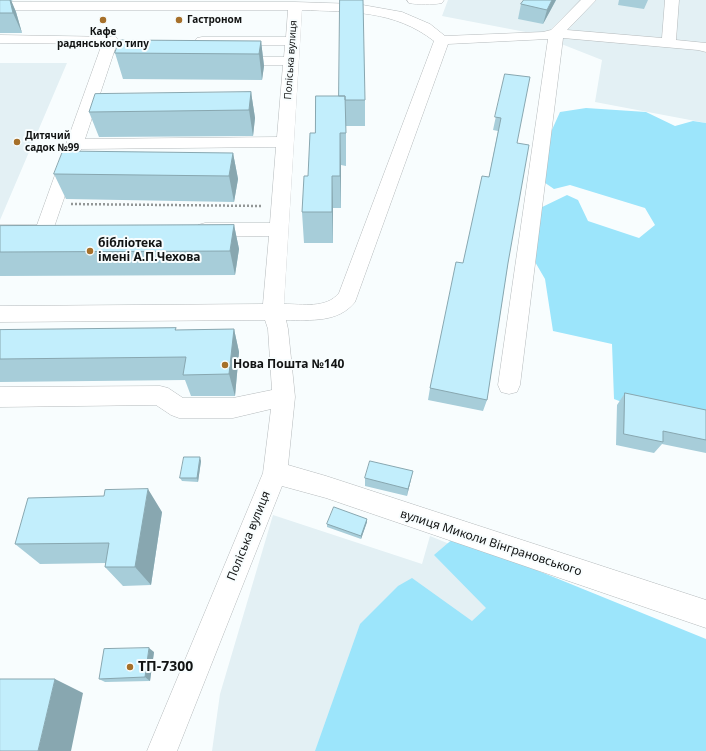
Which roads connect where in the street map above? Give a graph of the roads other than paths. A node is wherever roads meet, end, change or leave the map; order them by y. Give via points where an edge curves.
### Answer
1 (414, 0) edge
2 (437, 0) edge
3 (589, 0) edge
4 (672, 0) edge
5 (31, 3) edge
6 (68, 3) edge
7 (290, 3) edge
8 (0, 6) edge
9 (54, 28) junction
10 (556, 33) junction
11 (0, 39) edge
12 (442, 40) junction
13 (190, 41) edge
14 (293, 41) junction
15 (669, 43) junction
16 (706, 48) edge
17 (221, 61) edge
18 (291, 61) junction
19 (285, 142) junction
20 (74, 144) junction
21 (279, 229) junction
22 (185, 230) edge
23 (0, 232) edge
24 (273, 311) junction
25 (0, 314) edge
26 (509, 385) dead end
27 (0, 397) edge
28 (284, 397) junction
29 (275, 473) junction
30 (706, 614) edge
31 (162, 751) edge

1 - 2 street
3 - 10 street
4 - 15 street
5 - 6 street, Поліська вулиця
5 - 8 street, Поліська вулиця
6 - 7 street, Поліська вулиця
6 - 9 street
7 - 12 street via 357,8 397,15 425,27
7 - 14 street, Поліська вулиця
9 - 11 street
9 - 20 street via 119,40
10 - 12 street via 527,37
10 - 15 street
10 - 26 street
12 - 24 street via 348,297 341,305 324,312
13 - 14 street
14 - 18 street, Поліська вулиця
15 - 16 street
17 - 18 street
18 - 19 street, Поліська вулиця
19 - 20 street
19 - 21 street, Поліська вулиця
20 - 23 street via 53,204 51,231
21 - 22 street
21 - 24 street, Поліська вулиця
24 - 25 street
24 - 28 street, Поліська вулиця via 278,329
27 - 28 street via 160,395 179,408 233,408
28 - 29 street, Поліська вулиця
29 - 30 street, вулиця Миколи Вінграновського
29 - 31 street, Поліська вулиця

